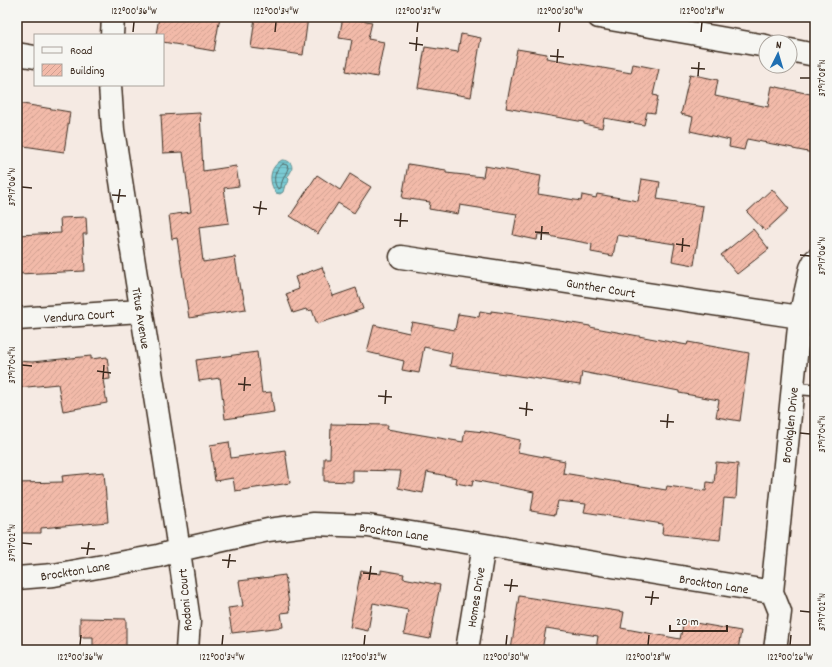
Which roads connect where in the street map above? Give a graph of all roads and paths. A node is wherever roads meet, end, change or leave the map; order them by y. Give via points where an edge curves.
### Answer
1 (113, 17) edge
2 (598, 17) edge
3 (664, 23) edge
4 (112, 34) edge
5 (758, 44) edge
6 (798, 52) edge
7 (17, 54) edge
8 (815, 55) edge
9 (34, 57) edge
10 (110, 86) edge
11 (401, 257) dead end
12 (815, 260) edge
13 (141, 311) junction
14 (800, 317) junction
15 (17, 320) edge
16 (793, 388) junction
17 (815, 390) edge
18 (484, 545) junction
19 (179, 550) junction
20 (17, 578) edge
21 (772, 592) junction
22 (187, 650) edge
23 (466, 650) edge
24 (775, 650) edge

1 - 4 street
2 - 3 street
3 - 5 street
6 - 8 street
7 - 9 street
10 - 13 street, Titus Avenue via 113,130
11 - 14 street, Gunther Court
12 - 14 street, Brookglen Drive
13 - 15 street, Vendura Court
13 - 19 street, Titus Avenue
14 - 16 street, Brookglen Drive
16 - 17 lane
16 - 21 street, Brookglen Drive
18 - 19 street, Brockton Lane via 368,526 314,524 268,530
18 - 21 street, Brockton Lane
18 - 23 street, Homes Drive
19 - 20 street, Brockton Lane via 54,575
19 - 22 street, Rodoni Court via 189,621
21 - 24 street via 780,612

